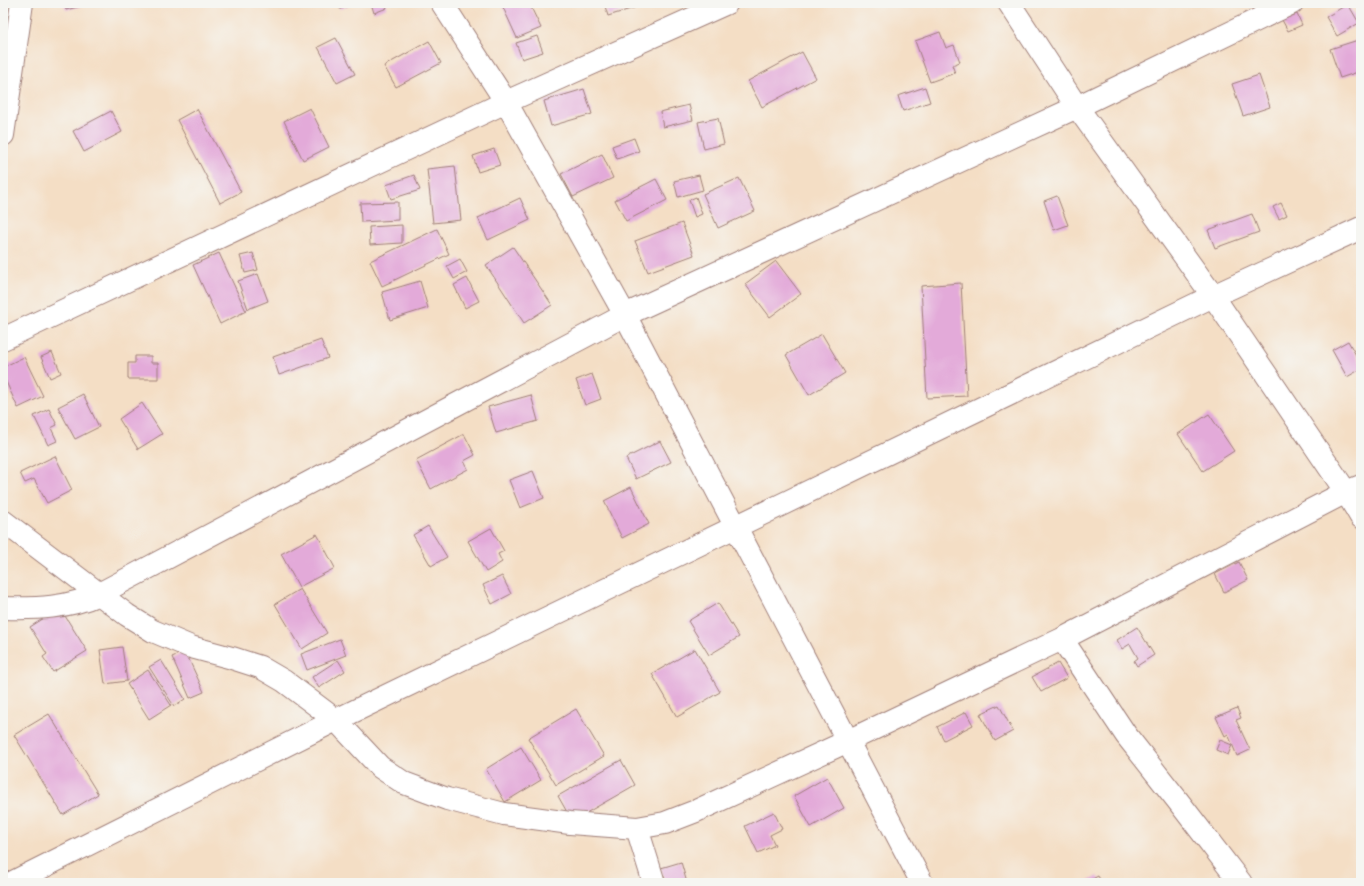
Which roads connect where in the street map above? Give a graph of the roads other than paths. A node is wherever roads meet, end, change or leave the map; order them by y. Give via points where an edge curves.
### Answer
1 (22, 3) edge
2 (442, 3) edge
3 (727, 3) edge
4 (1009, 3) edge
5 (1292, 3) edge
6 (506, 102) junction
7 (1077, 107) junction
8 (3, 135) edge
9 (1361, 228) edge
10 (1213, 296) junction
11 (625, 315) junction
12 (3, 339) edge
13 (1353, 489) edge
14 (1361, 517) edge
15 (3, 521) edge
16 (736, 526) junction
17 (99, 594) junction
18 (3, 608) edge
19 (1062, 638) junction
20 (336, 720) junction
21 (848, 741) junction
22 (637, 828) junction
23 (11, 883) edge
24 (654, 883) edge
25 (922, 883) edge
26 (1241, 883) edge

1 - 8 street
2 - 6 street
3 - 6 street
4 - 7 street
5 - 7 street
6 - 11 street
6 - 12 street
7 - 10 street
7 - 11 street
9 - 10 street
10 - 13 street
10 - 16 street
11 - 16 street
11 - 17 street
13 - 14 street
13 - 19 street
15 - 17 street
16 - 20 street
16 - 21 street
17 - 18 street via 62,606
17 - 20 street via 153,631 191,647 260,667 284,681
19 - 21 street
19 - 26 street via 1126,735
20 - 22 street via 380,767 404,783 447,799 504,814
20 - 23 street
21 - 22 street via 696,811 665,823
21 - 25 street
22 - 24 street

